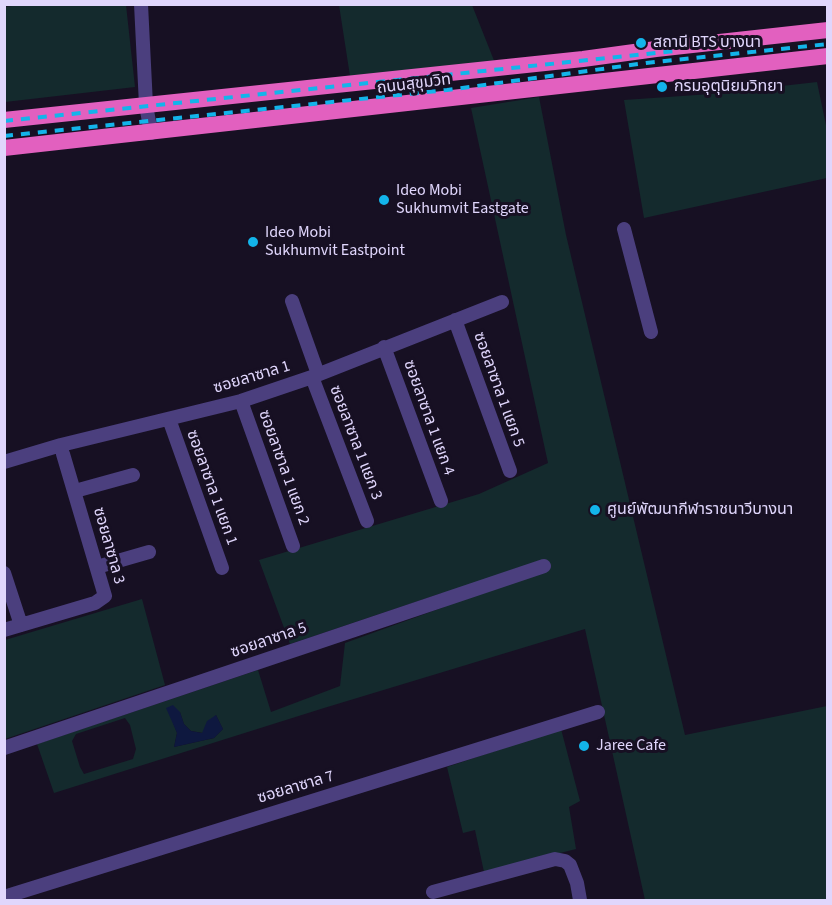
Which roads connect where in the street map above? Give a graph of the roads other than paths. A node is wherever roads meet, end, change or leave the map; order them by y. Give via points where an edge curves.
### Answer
1 (141, 4) edge
2 (828, 30) edge
3 (828, 56) edge
4 (146, 105) junction
5 (4, 120) edge
6 (151, 133) junction
7 (4, 148) edge
8 (624, 229) dead end
9 (292, 301) dead end
10 (502, 302) dead end
11 (455, 320) junction
12 (651, 332) dead end
13 (384, 347) junction
14 (315, 375) junction
15 (241, 401) junction
16 (169, 419) junction
17 (63, 454) dead end
18 (4, 462) edge
19 (510, 471) dead end
20 (133, 476) dead end
21 (75, 491) junction
22 (441, 501) dead end
23 (367, 521) dead end
24 (293, 546) dead end
25 (149, 552) dead end
26 (544, 566) dead end
27 (98, 567) junction
28 (222, 568) dead end
29 (4, 573) edge
30 (21, 625) junction
31 (4, 630) edge
32 (598, 712) dead end
33 (4, 748) edge
34 (433, 892) dead end
35 (4, 897) edge
36 (580, 900) edge

1 - 4 street
2 - 4 highway, ถนนสุขุมวิท
3 - 6 highway, ถนนสุขุมวิท
4 - 5 highway, ถนนสุขุมวิท
4 - 6 street
6 - 7 highway, ถนนสุขุมวิท
8 - 12 street
9 - 14 street, ซอยลาซาล 1 แยก 3
10 - 11 street, ซอยลาซาล 1
11 - 13 street, ซอยลาซาล 1
11 - 19 street, ซอยลาซาล 1 แยก 5
13 - 14 street, ซอยลาซาล 1
13 - 22 street, ซอยลาซาล 1 แยก 4
14 - 15 street, ซอยลาซาล 1
14 - 23 street, ซอยลาซาล 1 แยก 3
15 - 16 street, ซอยลาซาล 1
15 - 24 street, ซอยลาซาล 1 แยก 2
16 - 18 street, ซอยลาซาล 1
16 - 28 street, ซอยลาซาล 1 แยก 1
17 - 21 street, ซอยลาซาล 3
20 - 21 street
21 - 27 street, ซอยลาซาล 3
25 - 27 street
26 - 33 street, ซอยลาซาล 5
27 - 30 street, ซอยลาซาล 3 via 105,591 100,600
29 - 30 street
30 - 31 street, ซอยลาซาล 3
32 - 35 street, ซอยลาซาล 7
34 - 36 street via 555,859 570,865

